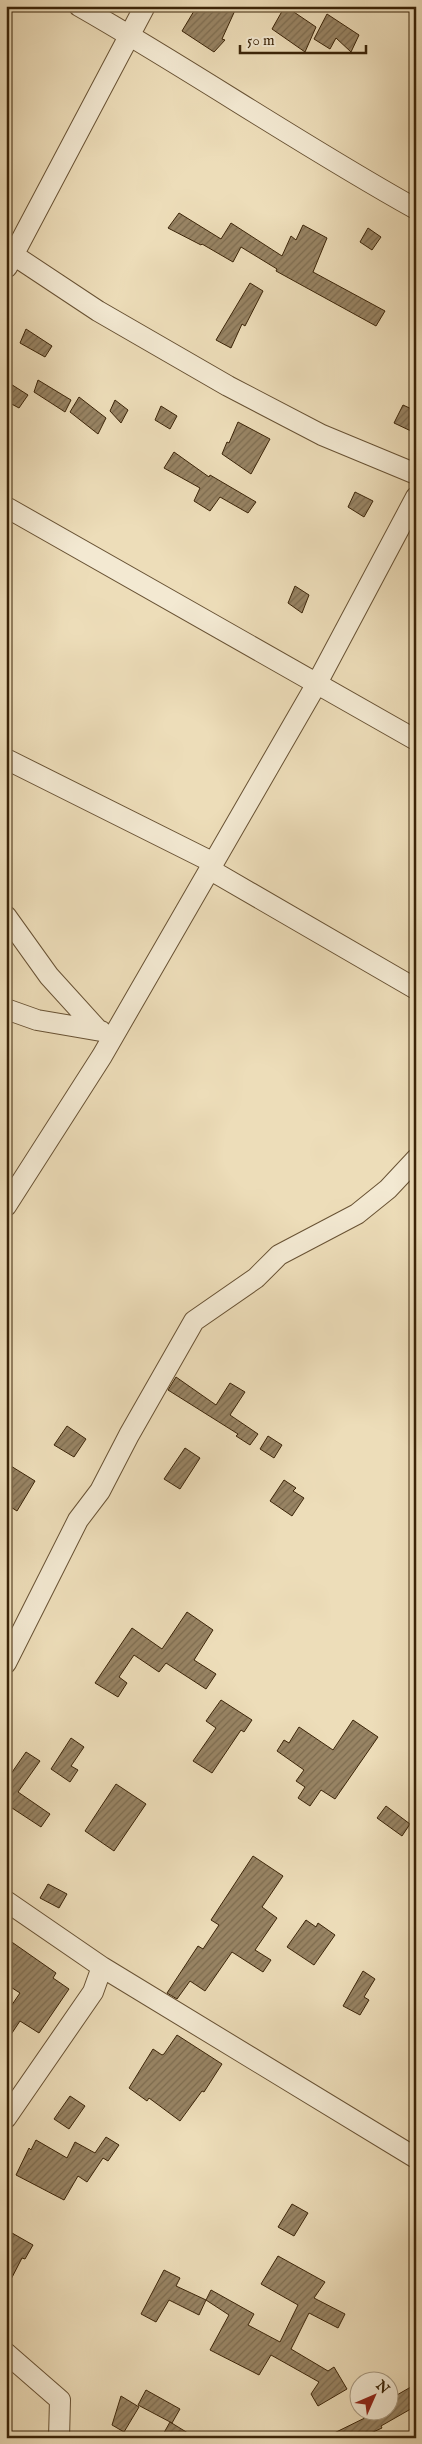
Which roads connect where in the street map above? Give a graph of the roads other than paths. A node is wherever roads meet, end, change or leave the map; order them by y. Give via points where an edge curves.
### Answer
1 (79, 6) edge
2 (145, 6) edge
3 (129, 35) junction
4 (416, 208) edge
5 (8, 258) edge
6 (416, 474) edge
7 (416, 497) edge
8 (6, 507) edge
9 (316, 685) junction
10 (416, 740) edge
11 (6, 759) edge
12 (211, 866) junction
13 (6, 916) edge
14 (416, 990) edge
15 (6, 1009) edge
16 (106, 1032) junction
17 (416, 1159) edge
18 (8, 1199) edge
19 (6, 1663) edge
20 (6, 1901) edge
21 (102, 1967) junction
22 (6, 2118) edge
23 (416, 2158) edge
24 (6, 2353) edge
25 (59, 2438) edge

1 - 3 street
2 - 3 street
3 - 4 street via 356,175
3 - 5 street
5 - 6 street via 228,386 322,435
7 - 9 street
8 - 9 street
9 - 10 street
9 - 12 street
11 - 12 street
12 - 14 street
12 - 16 street
13 - 16 street via 49,976
15 - 16 street via 37,1020
16 - 18 street
17 - 19 street via 388,1189 357,1214 280,1255 256,1278 194,1321 100,1492 78,1520
20 - 21 street
21 - 22 street via 93,1992
21 - 23 street
24 - 25 street via 60,2400

